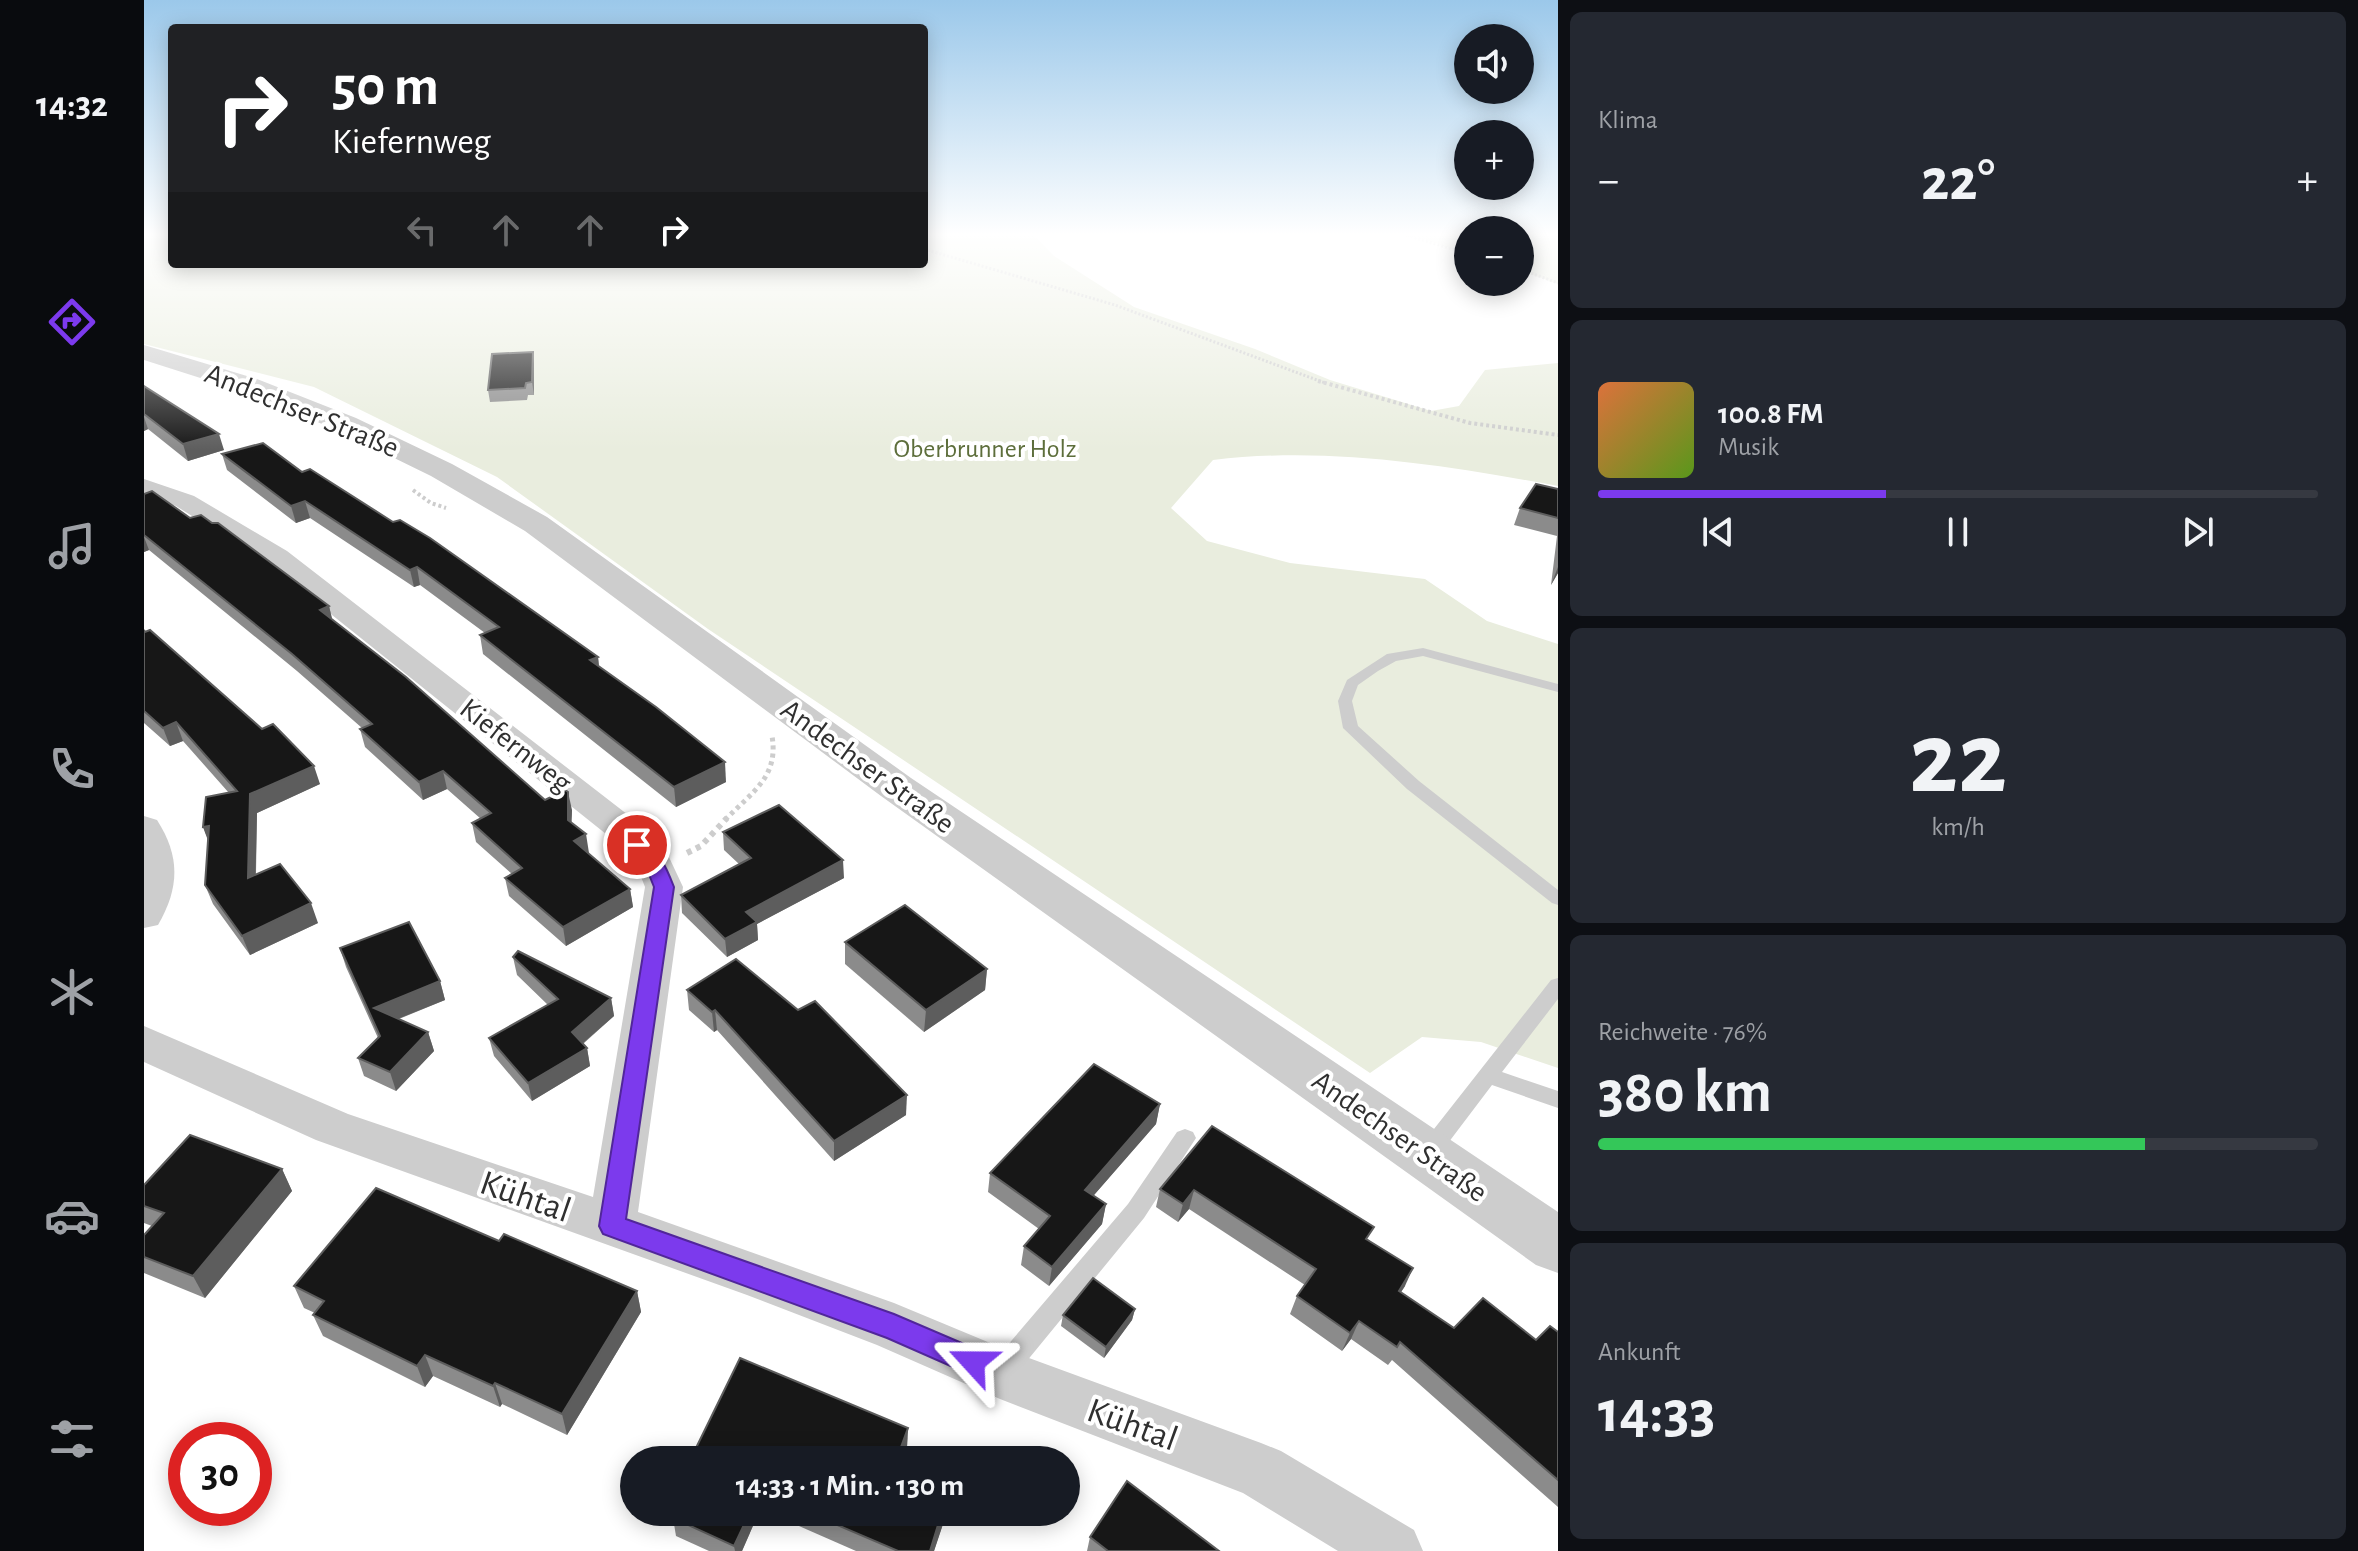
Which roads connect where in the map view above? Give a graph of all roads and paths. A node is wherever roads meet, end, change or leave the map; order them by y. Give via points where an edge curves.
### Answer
1 (1118, 306) edge
2 (144, 352) edge
3 (1558, 435) edge
4 (144, 486) edge
5 (410, 488) dead end
6 (453, 510) dead end
7 (1558, 688) edge
8 (771, 731) dead end
9 (144, 828) edge
10 (655, 864) junction
11 (1558, 899) edge
12 (144, 915) edge
13 (1558, 985) edge
14 (144, 1043) edge
15 (1488, 1075) junction
16 (1558, 1100) edge
17 (1185, 1138) dead end
18 (1427, 1154) junction
19 (612, 1226) junction
20 (1558, 1246) edge
21 (1000, 1373) junction
22 (1393, 1551) edge

1 - 3 path via 1328,383 1470,423
2 - 18 street, Andechser Straße via 336,417 524,517 896,787
4 - 10 street, Kiefernweg via 185,501 277,557 619,826
5 - 6 path
7 - 11 lane via 1423,652 1392,657 1373,668 1352,683 1345,701 1351,728 1413,785
8 - 10 path via 775,755 768,775 701,846
9 - 12 street via 157,862
10 - 19 street via 664,887
13 - 15 lane
14 - 19 street, Kühtal via 332,1127
15 - 16 lane
15 - 18 lane
17 - 21 lane via 1136,1211
18 - 20 street, Andechser Straße
19 - 21 street, Kühtal via 894,1327
21 - 22 street, Kühtal via 1261,1471

